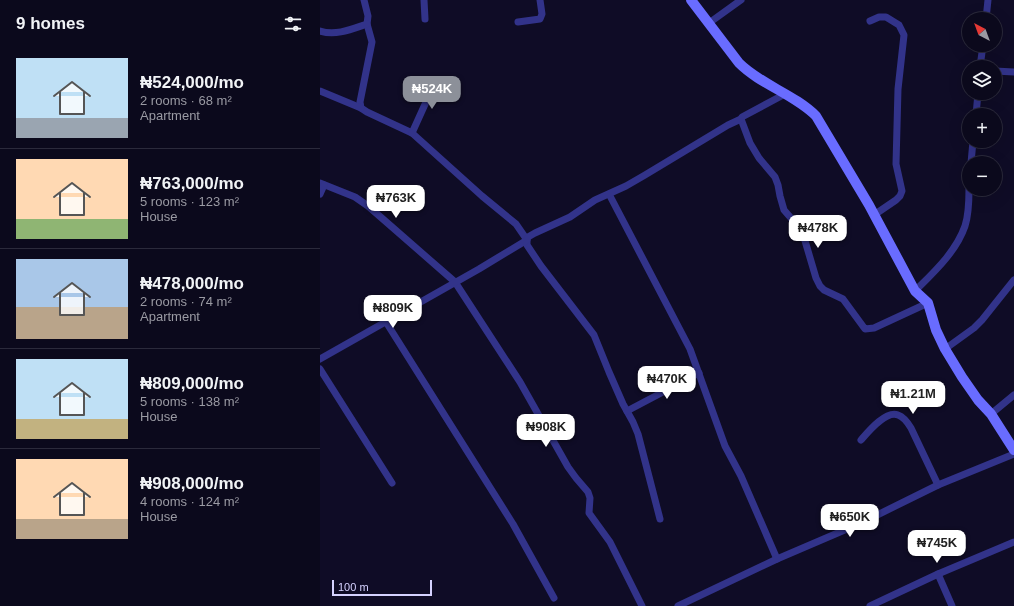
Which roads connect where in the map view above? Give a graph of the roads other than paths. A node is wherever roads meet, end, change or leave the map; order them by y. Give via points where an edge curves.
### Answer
1 (364, 0) edge
2 (424, 0) edge
3 (540, 0) edge
4 (691, 0) edge
5 (741, 0) edge
6 (988, 0) edge
7 (987, 12) edge
8 (425, 20) dead end
9 (870, 21) dead end
10 (518, 22) dead end
11 (709, 23) junction
12 (367, 24) junction
13 (320, 31) edge
14 (1002, 71) edge
15 (1014, 72) edge
16 (436, 80) dead end
17 (320, 91) edge
18 (785, 94) junction
19 (360, 108) junction
20 (741, 119) junction
21 (412, 133) junction
22 (322, 184) edge
23 (320, 194) edge
24 (609, 194) junction
25 (968, 196) edge
26 (874, 215) junction
27 (527, 240) junction
28 (1014, 280) edge
29 (455, 282) junction
30 (914, 291) junction
31 (928, 304) junction
32 (386, 322) junction
33 (945, 350) junction
34 (320, 359) edge
35 (320, 369) edge
36 (699, 373) junction
37 (1014, 395) edge
38 (627, 411) junction
39 (991, 414) junction
40 (860, 440) dead end
41 (1014, 450) edge
42 (1014, 454) edge
43 (392, 483) dead end
44 (938, 485) junction
45 (660, 519) dead end
46 (1014, 542) edge
47 (776, 558) junction
48 (938, 574) junction
49 (554, 598) dead end
50 (642, 606) edge
51 (678, 606) edge
52 (870, 606) edge
53 (952, 606) edge

1 - 12 street
2 - 8 street
3 - 10 street via 540,19
4 - 11 street
5 - 11 street
6 - 7 street
9 - 26 street via 886,17 899,25 904,35 898,89 896,164 902,190 896,200
11 - 18 street via 745,69
12 - 13 street via 347,32
12 - 19 street via 372,42
14 - 15 street
16 - 21 street
17 - 19 street
18 - 20 street
18 - 26 street via 816,116
19 - 21 street
20 - 24 street
20 - 31 street via 750,143 775,177 784,210 803,234 816,278 824,290 843,298 865,329 874,328
21 - 27 street via 516,224
22 - 23 street
22 - 29 street via 355,197 368,206
24 - 27 street via 535,233
24 - 36 street via 690,349
25 - 30 street via 966,225 959,239 946,259
26 - 30 street
27 - 29 street
27 - 38 street via 527,245 541,266 594,335
28 - 33 street via 982,320
29 - 32 street
29 - 50 street via 520,382 568,467 588,492 589,513 610,542
30 - 31 street
31 - 33 street
32 - 34 street
32 - 49 street via 512,524
33 - 39 street via 978,400
35 - 43 street
36 - 38 street
36 - 47 street via 725,446 741,476
37 - 39 street
38 - 45 street via 643,450
39 - 41 street
40 - 44 street via 882,418 893,414 899,415 911,428
42 - 44 street
44 - 47 street via 861,523
46 - 48 street
47 - 51 street
48 - 52 street
48 - 53 street

